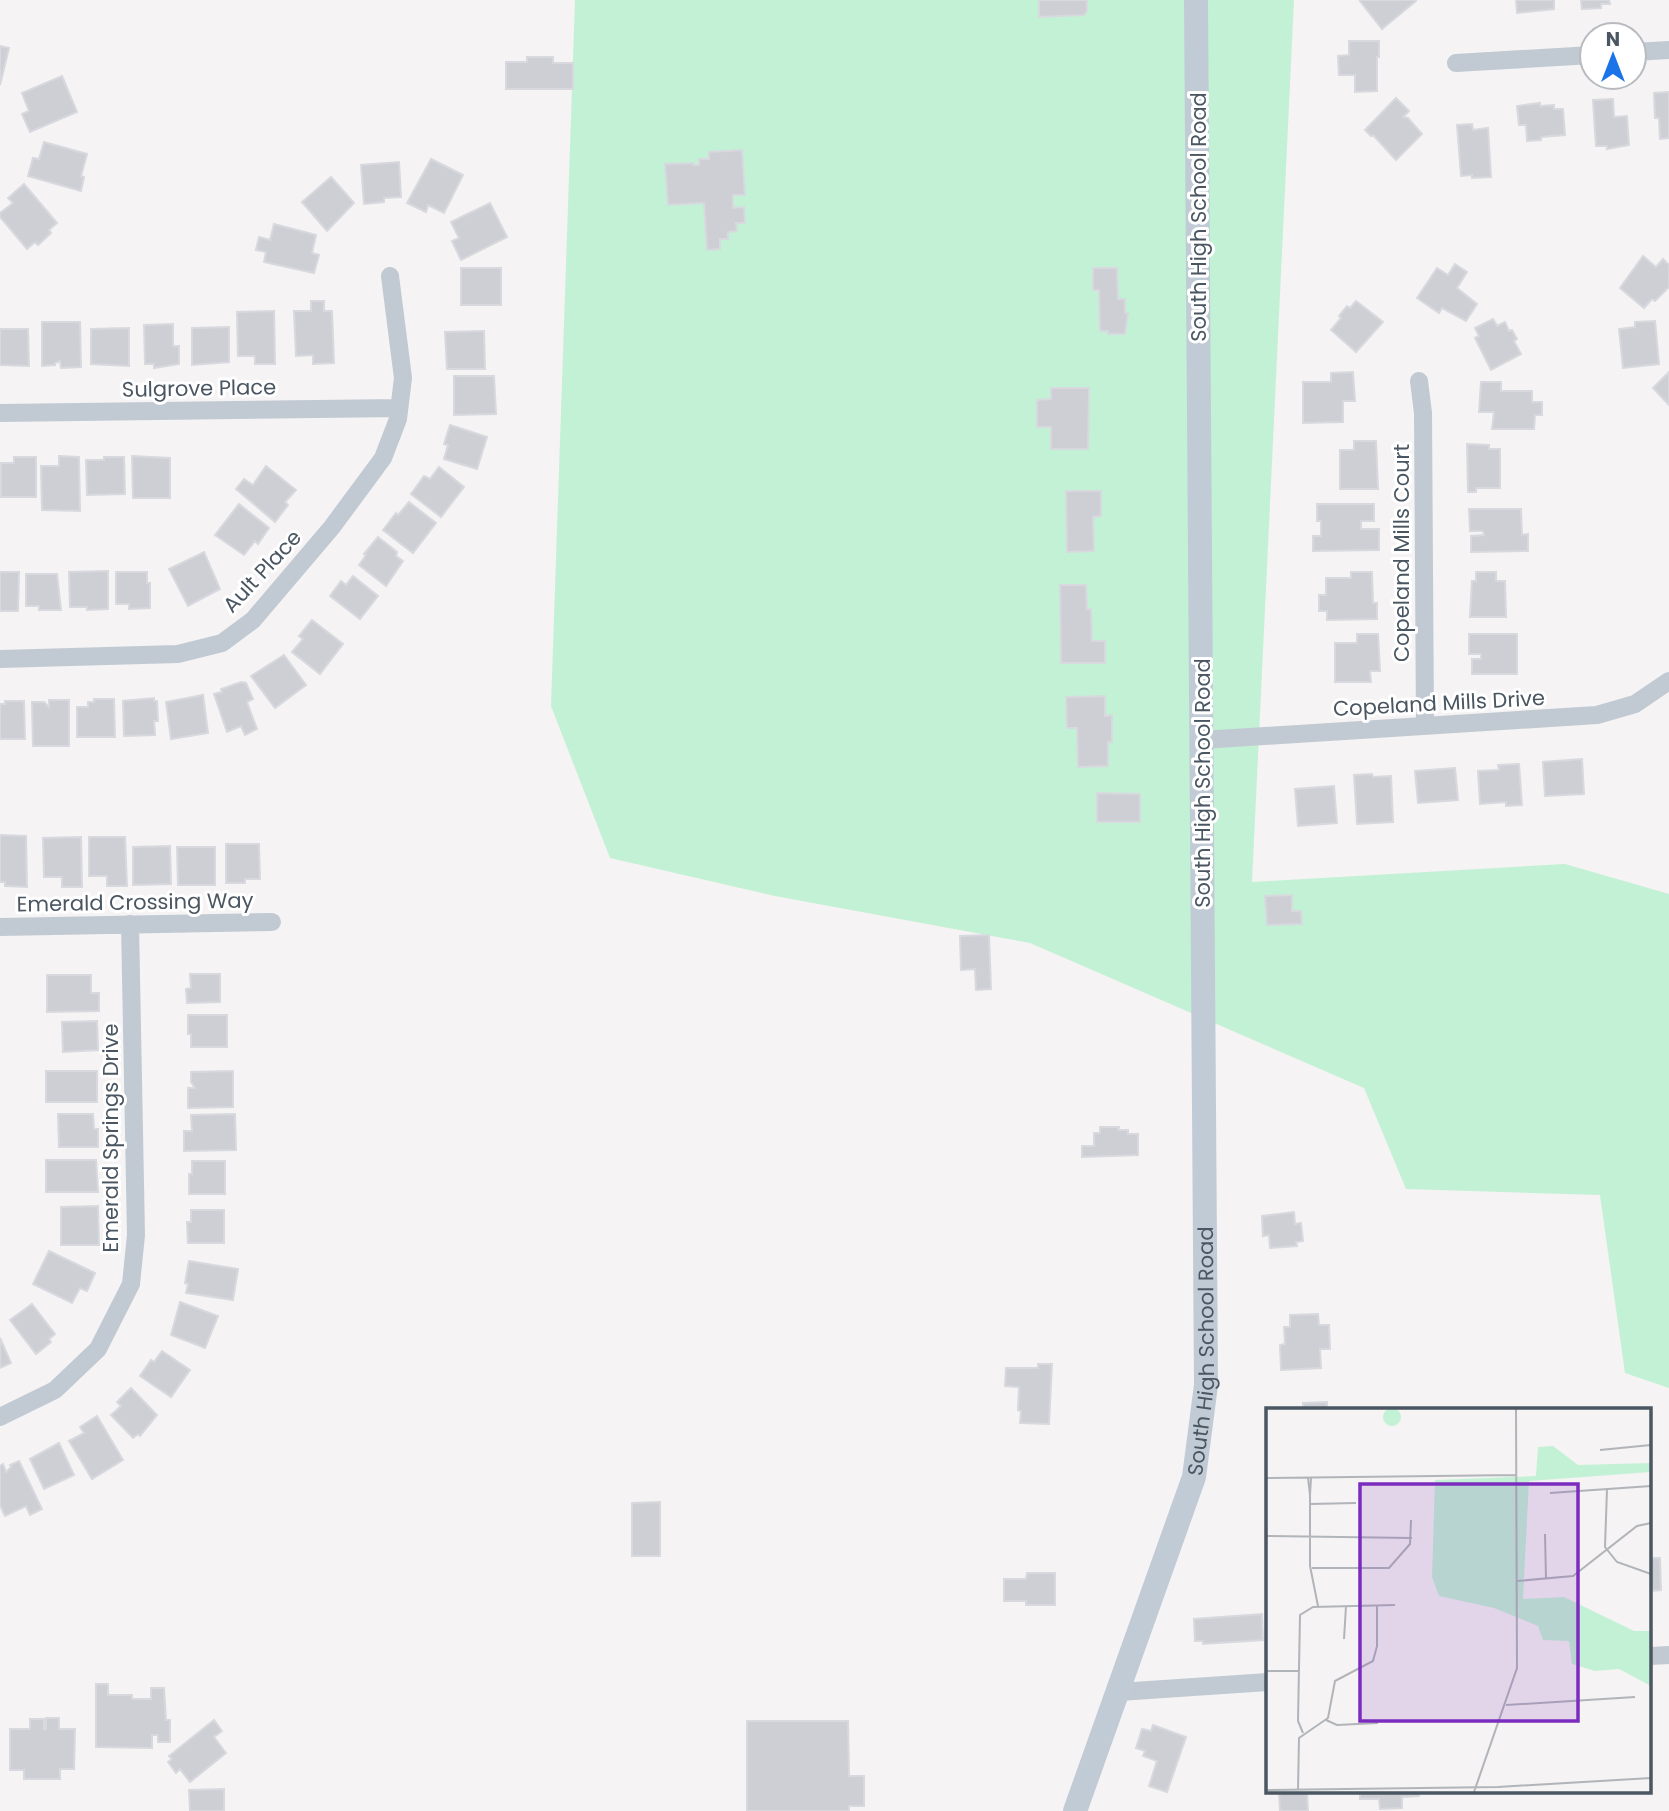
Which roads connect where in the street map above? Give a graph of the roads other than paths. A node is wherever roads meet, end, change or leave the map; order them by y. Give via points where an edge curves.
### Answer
1 (1196, 0) edge
2 (1669, 50) edge
3 (1648, 51) edge
4 (1578, 56) edge
5 (1456, 63) dead end
6 (390, 276) dead end
7 (1419, 381) dead end
8 (400, 408) junction
9 (0, 413) edge
10 (0, 659) edge
11 (1669, 681) edge
12 (1425, 726) junction
13 (1202, 740) junction
14 (272, 922) dead end
15 (130, 924) junction
16 (0, 927) edge
17 (0, 1417) edge
18 (1266, 1682) edge
19 (1119, 1692) junction
20 (1075, 1811) edge

1 - 13 main road, South High School Road
2 - 3 street
4 - 5 street
6 - 8 street, Ault Place via 404,378
7 - 12 street, Copeland Mills Court
8 - 9 street, Sulgrove Place
8 - 10 street, Ault Place via 383,458 332,527 253,620 222,643 178,654
11 - 12 street, Copeland Mills Drive via 1635,704 1597,716
12 - 13 street, Copeland Mills Drive
13 - 19 main road, South High School Road via 1206,1385 1194,1477
14 - 15 street, Emerald Crossing Way
15 - 16 street, Emerald Crossing Way
15 - 17 street, Emerald Springs Drive via 136,1236 131,1284 98,1349 55,1390
18 - 19 street
19 - 20 main road, South High School Road

